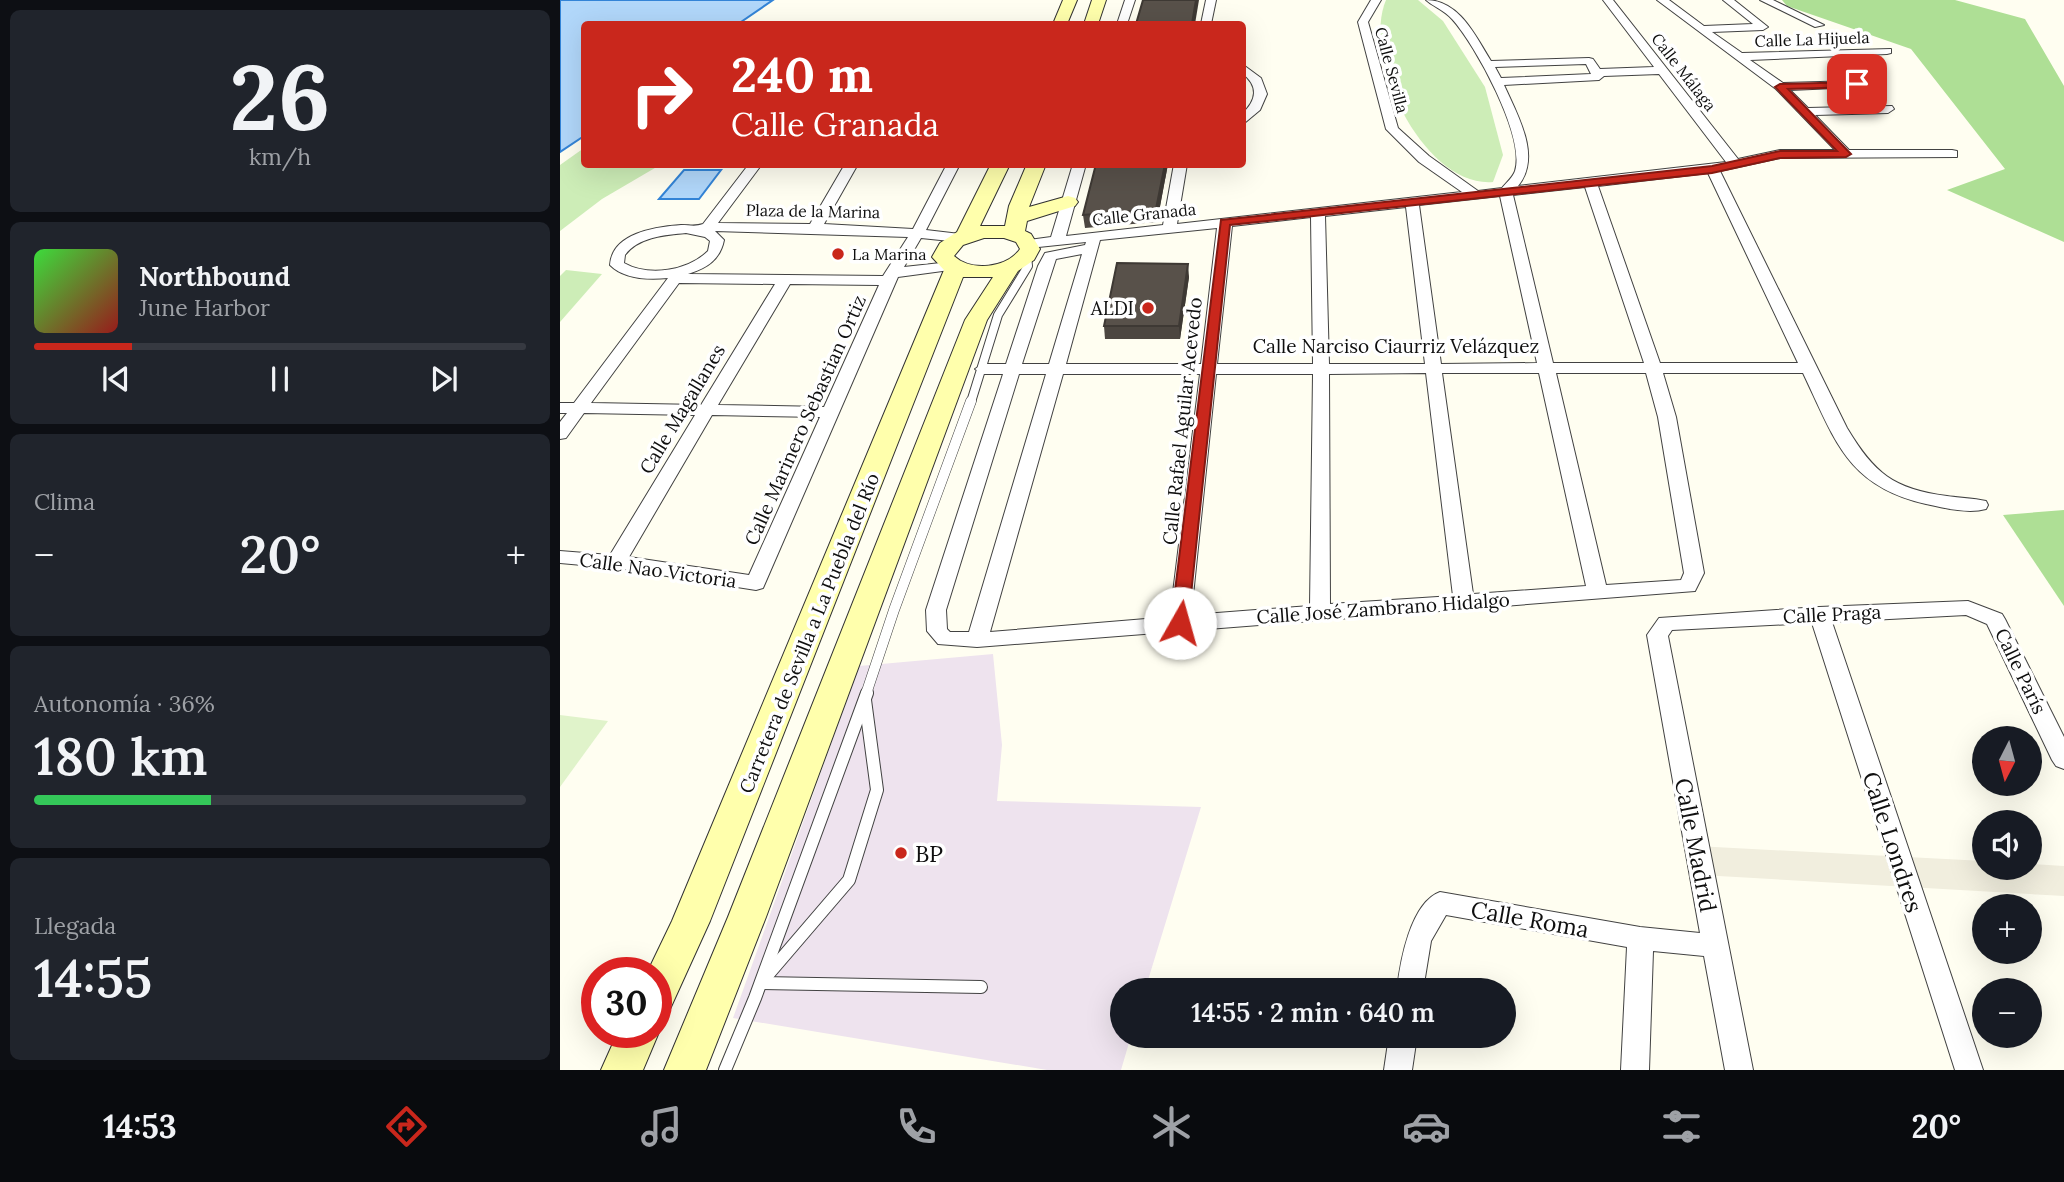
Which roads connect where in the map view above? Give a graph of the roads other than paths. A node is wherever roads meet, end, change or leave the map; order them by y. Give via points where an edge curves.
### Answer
1 (1070, 0) edge
2 (1130, 0) edge
3 (1211, 0) edge
4 (1377, 0) edge
5 (1431, 0) edge
6 (1608, 0) edge
7 (1662, 0) edge
8 (1728, 0) edge
9 (1765, 0) edge
10 (1099, 3) edge
11 (1061, 21) edge
12 (1092, 21) edge
13 (1123, 21) edge
14 (1207, 21) edge
15 (1819, 25) dead end
16 (1699, 29) junction
17 (1887, 51) dead end
18 (1738, 57) junction
19 (1488, 64) junction
20 (1246, 70) edge
21 (1663, 70) junction
22 (1597, 73) junction
23 (1497, 82) junction
24 (1857, 84) dead end
25 (1780, 87) junction
26 (1888, 109) dead end
27 (1808, 112) junction
28 (1246, 118) edge
29 (1846, 154) junction
30 (1952, 154) dead end
31 (1734, 163) junction
32 (753, 168) edge
33 (850, 168) edge
34 (952, 168) edge
35 (999, 168) edge
36 (1035, 168) edge
37 (1079, 168) edge
38 (1180, 168) edge
39 (1712, 169) junction
40 (1590, 183) junction
41 (1506, 192) junction
42 (1475, 195) junction
43 (1068, 202) junction
44 (1412, 202) junction
45 (1318, 212) junction
46 (1225, 222) junction
47 (815, 227) junction
48 (704, 229) junction
49 (1169, 229) junction
50 (917, 232) junction
51 (963, 237) junction
52 (1057, 241) junction
53 (1093, 242) junction
54 (1019, 243) junction
55 (953, 267) junction
56 (675, 275) junction
57 (891, 277) junction
58 (786, 278) junction
59 (1057, 367) junction
60 (1209, 367) junction
61 (1321, 367) junction
62 (1434, 367) junction
63 (1546, 367) junction
64 (1013, 368) junction
65 (1653, 368) junction
66 (1809, 368) junction
67 (983, 369) junction
68 (560, 408) edge
69 (580, 409) junction
70 (706, 412) junction
71 (831, 412) junction
72 (560, 433) edge
73 (1979, 505) dead end
74 (560, 557) edge
75 (616, 562) junction
76 (756, 583) joint
77 (1598, 593) junction
78 (1464, 603) junction
79 (1320, 611) junction
80 (1819, 614) junction
81 (1996, 619) joint
82 (1180, 623) junction
83 (1666, 623) joint
84 (977, 640) junction
85 (865, 697) junction
86 (2064, 760) edge
87 (1640, 938) junction
88 (1715, 946) junction
89 (672, 962) edge
90 (1412, 978) edge
91 (761, 984) junction
92 (981, 987) dead end
93 (1401, 1048) edge
94 (685, 1070) edge
95 (725, 1070) edge
96 (1398, 1070) edge
97 (1635, 1070) edge
98 (1738, 1070) edge
99 (1969, 1070) edge

1 - 11 main road
2 - 13 street
3 - 14 street
4 - 42 street, Calle Sevilla via 1363,22 1392,129 1424,159
5 - 19 street via 1446,6
6 - 21 street, Calle Málaga
7 - 16 street
8 - 16 street via 1763,27
9 - 15 street
10 - 12 main road
16 - 18 street
17 - 18 street, Calle La Hijuela
18 - 25 street
19 - 22 street via 1589,61
19 - 23 street
20 - 28 street via 1261,86 1262,98
21 - 22 street
21 - 31 street, Calle Málaga
22 - 23 street via 1599,78
23 - 41 street via 1521,145 1522,171
24 - 25 street
25 - 27 street
26 - 27 street
27 - 29 street
29 - 30 street, Calle Granada
29 - 31 street, Calle Granada via 1780,154
31 - 39 street, Calle Granada
32 - 48 street
33 - 47 street
34 - 50 street, Calle Marinero Sebastian Ortiz
35 - 51 main road
36 - 54 main road via 1019,206
37 - 43 street
38 - 49 street
39 - 40 street, Calle Granada
39 - 66 street
40 - 41 street, Calle Granada
40 - 65 street, Calle José Zambrano Hidalgo
41 - 42 street, Calle Granada
41 - 63 street
42 - 44 street, Calle Granada
43 - 52 street
43 - 54 main road
44 - 45 street, Calle Granada
44 - 62 street
45 - 46 street, Calle Granada
45 - 61 street
46 - 49 street, Calle Granada
46 - 60 street, Calle Rafael Aguilar Acevedo
47 - 48 street, Plaza de la Marina
47 - 50 street, Plaza de la Marina
48 - 56 street via 717,240 718,247 704,262
48 - 56 street, Plaza de la Marina via 670,230 640,238 615,259 632,274
49 - 53 street, Calle Granada
50 - 51 street, Plaza de la Marina
50 - 57 street, Calle Marinero Sebastian Ortiz
51 - 54 main road via 989,231
51 - 55 main road, Carretera de Sevilla a La Puebla del Río via 947,247 943,257
52 - 53 street, Calle Granada
52 - 54 street, Calle Granada
53 - 59 street
53 - 64 street, Calle José Zambrano Hidalgo via 1050,256
54 - 55 main road via 977,272
54 - 67 lane via 1028,266 998,315
54 - 94 main road via 976,320
55 - 57 street
55 - 89 main road, Carretera de Sevilla a La Puebla del Río
56 - 58 street
56 - 69 street
57 - 58 street
57 - 71 street, Calle Marinero Sebastian Ortiz
58 - 70 street, Calle Magallanes
59 - 60 street, Calle Narciso Ciaurriz Velázquez
59 - 64 street, Calle Narciso Ciaurriz Velázquez
59 - 84 street
60 - 61 street, Calle Narciso Ciaurriz Velázquez
60 - 82 street, Calle Rafael Aguilar Acevedo
61 - 62 street, Calle Narciso Ciaurriz Velázquez
61 - 79 street
62 - 63 street, Calle Narciso Ciaurriz Velázquez
62 - 78 street
63 - 65 street, Calle Narciso Ciaurriz Velázquez
63 - 77 street
64 - 67 street, Calle Narciso Ciaurriz Velázquez
64 - 84 street, Calle José Zambrano Hidalgo via 936,610 937,631 945,639
65 - 66 street, Calle Narciso Ciaurriz Velázquez
65 - 77 street, Calle José Zambrano Hidalgo via 1667,417 1694,573 1688,586
66 - 73 street via 1838,428 1864,468 1913,496
67 - 85 lane
68 - 69 street
69 - 70 street
69 - 72 street
70 - 71 street
70 - 75 street, Calle Magallanes
71 - 76 street, Calle Marinero Sebastian Ortiz
74 - 75 street, Calle Nao Victoria
75 - 76 street, Calle Nao Victoria
77 - 78 street, Calle José Zambrano Hidalgo
78 - 79 street, Calle José Zambrano Hidalgo
79 - 82 street, Calle José Zambrano Hidalgo
80 - 81 street, Calle Praga via 1968,608
80 - 83 street, Calle Praga
80 - 99 street, Calle Londres
81 - 86 street, Calle París
82 - 84 street, Calle José Zambrano Hidalgo
83 - 88 street, Calle Madrid via 1657,635
85 - 91 lane
85 - 91 lane via 877,790 849,880
87 - 88 street, Calle Roma
87 - 90 street, Calle Roma via 1440,903 1418,939
87 - 97 street
88 - 98 street, Calle Madrid
91 - 92 lane
91 - 95 lane
93 - 96 street

